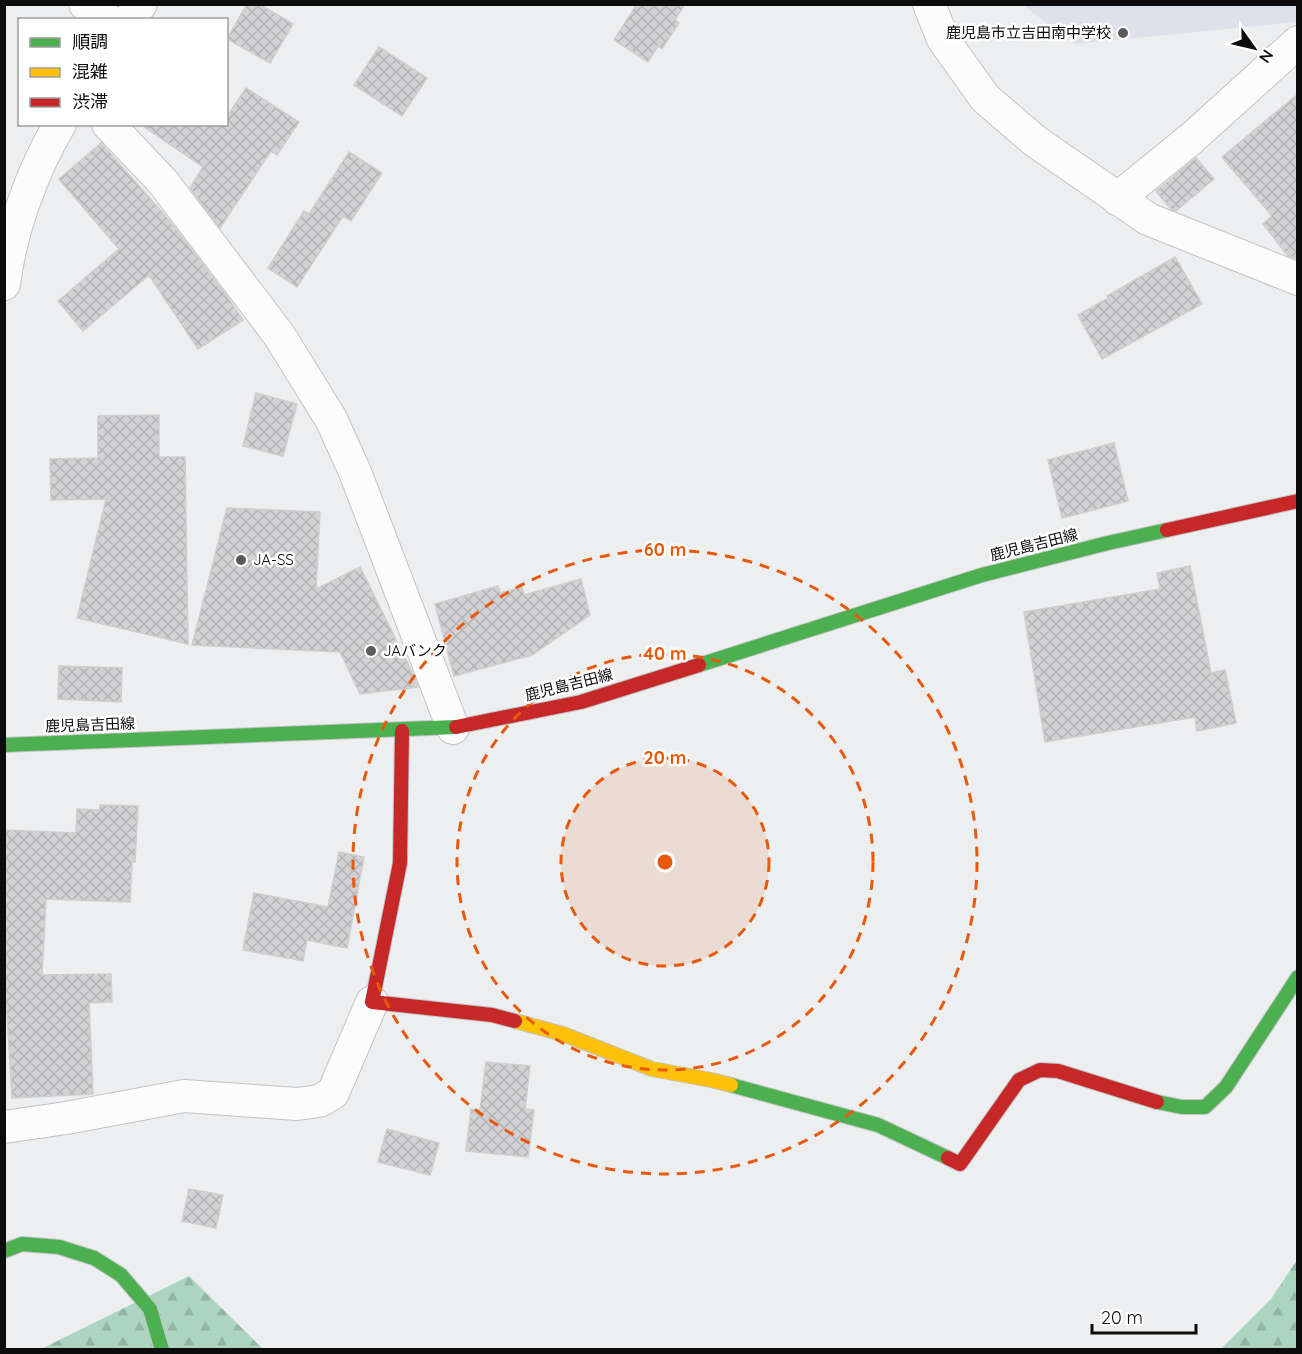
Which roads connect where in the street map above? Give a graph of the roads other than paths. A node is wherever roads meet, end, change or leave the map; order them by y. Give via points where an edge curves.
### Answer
1 (85, 4) edge
2 (141, 4) edge
3 (928, 4) edge
4 (105, 18) edge
5 (130, 18) edge
6 (1298, 42) edge
7 (59, 126) edge
8 (110, 126) edge
9 (1117, 199) junction
10 (1298, 279) edge
11 (4, 284) edge
12 (1298, 501) edge
13 (453, 728) junction
14 (402, 731) junction
15 (4, 745) edge
16 (1298, 977) edge
17 (372, 1002) junction
18 (4, 1127) edge
19 (4, 1251) edge
20 (162, 1350) edge

1 - 4 street
2 - 5 street
3 - 9 street via 943,39 986,98 1035,141
6 - 9 street via 1192,138
7 - 11 street via 27,192
8 - 13 street via 164,182 243,287 279,335 330,419 355,472
9 - 10 street via 1148,219
12 - 13 street, 鹿児島吉田線 via 982,575 581,702
13 - 14 street, 鹿児島吉田線
14 - 15 street, 鹿児島吉田線
14 - 17 street via 400,863
16 - 17 street via 1226,1087 1205,1107 1182,1107 1058,1071 1040,1070 1019,1080 960,1164 878,1125 711,1080 652,1069 553,1032 492,1015
17 - 18 street via 333,1093 319,1101 297,1104 184,1095
19 - 20 street via 22,1244 50,1246 94,1258 120,1275 150,1309

